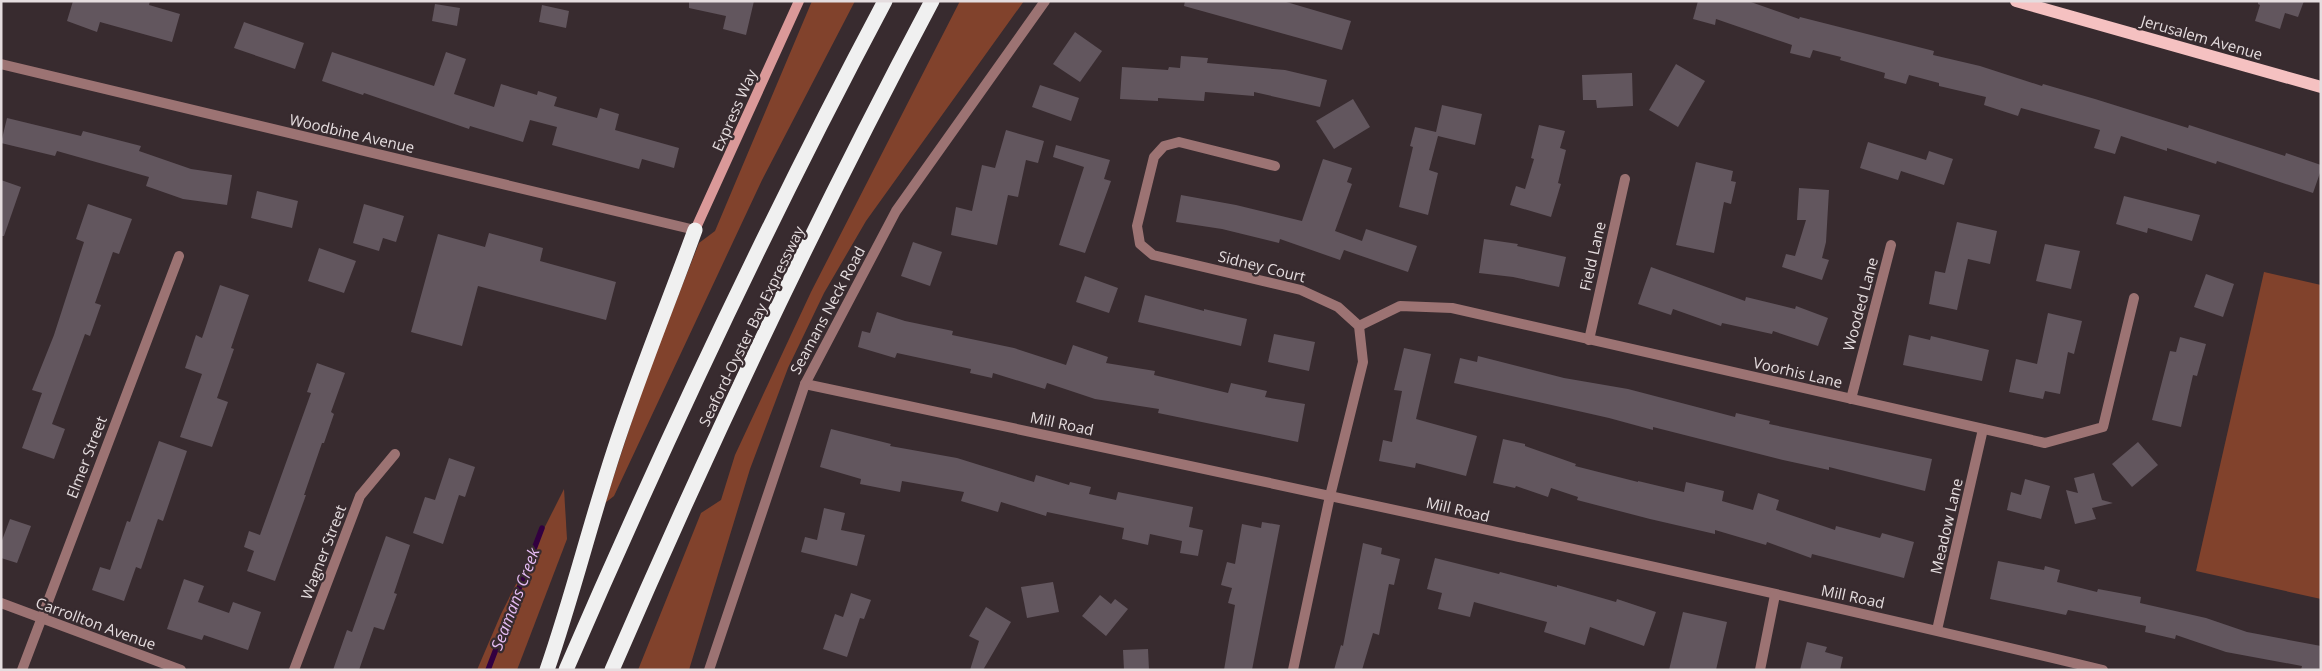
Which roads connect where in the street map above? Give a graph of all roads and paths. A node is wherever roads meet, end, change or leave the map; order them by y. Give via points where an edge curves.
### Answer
1 (799, 1) edge
2 (885, 1) edge
3 (932, 1) edge
4 (1045, 1) edge
5 (2016, 1) edge
6 (1, 64) edge
7 (2321, 87) edge
8 (1275, 166) dead end
9 (1625, 179) dead end
10 (695, 230) junction
11 (1891, 245) dead end
12 (179, 256) dead end
13 (2134, 298) dead end
14 (1359, 326) junction
15 (1589, 340) junction
16 (805, 384) junction
17 (1851, 399) junction
18 (1983, 429) junction
19 (395, 454) dead end
20 (1330, 496) junction
21 (1775, 594) junction
22 (1, 603) edge
23 (41, 618) junction
24 (1937, 630) junction
25 (22, 670) edge
26 (181, 670) edge
27 (294, 670) edge
28 (548, 670) edge
29 (566, 670) edge
30 (612, 670) edge
31 (709, 670) edge
32 (1293, 670) edge
33 (1760, 670) edge
34 (2103, 670) edge

1 - 10 main road, Express Way
2 - 29 highway, Seaford-Oyster Bay Expressway via 746,278
3 - 30 highway, Seaford-Oyster Bay Expressway via 784,296
4 - 16 street, Seamans Neck Road via 896,212
5 - 7 main road, Jerusalem Avenue
6 - 10 street, Woodbine Avenue
8 - 14 street, Sidney Court via 1179,142 1164,146 1154,157 1137,226 1140,244 1152,255 1301,290 1338,307
9 - 15 street, Field Lane
10 - 28 highway via 613,452
11 - 17 street, Wooded Lane
12 - 23 street, Elmer Street
13 - 18 street, Voorhis Lane via 2103,427 2045,443
14 - 15 street, Voorhis Lane via 1400,306 1452,308
14 - 20 street via 1363,362
15 - 17 street, Voorhis Lane
16 - 20 street, Mill Road
16 - 31 street, Seamans Neck Road
17 - 18 street, Voorhis Lane
18 - 24 street, Meadow Lane
19 - 27 street, Wagner Street via 360,496
20 - 21 street, Mill Road
20 - 32 street
21 - 24 street, Mill Road
21 - 33 street
22 - 23 street, Carrollton Avenue
23 - 25 street, Elmer Street
23 - 26 street, Carrollton Avenue
24 - 34 street, Mill Road

